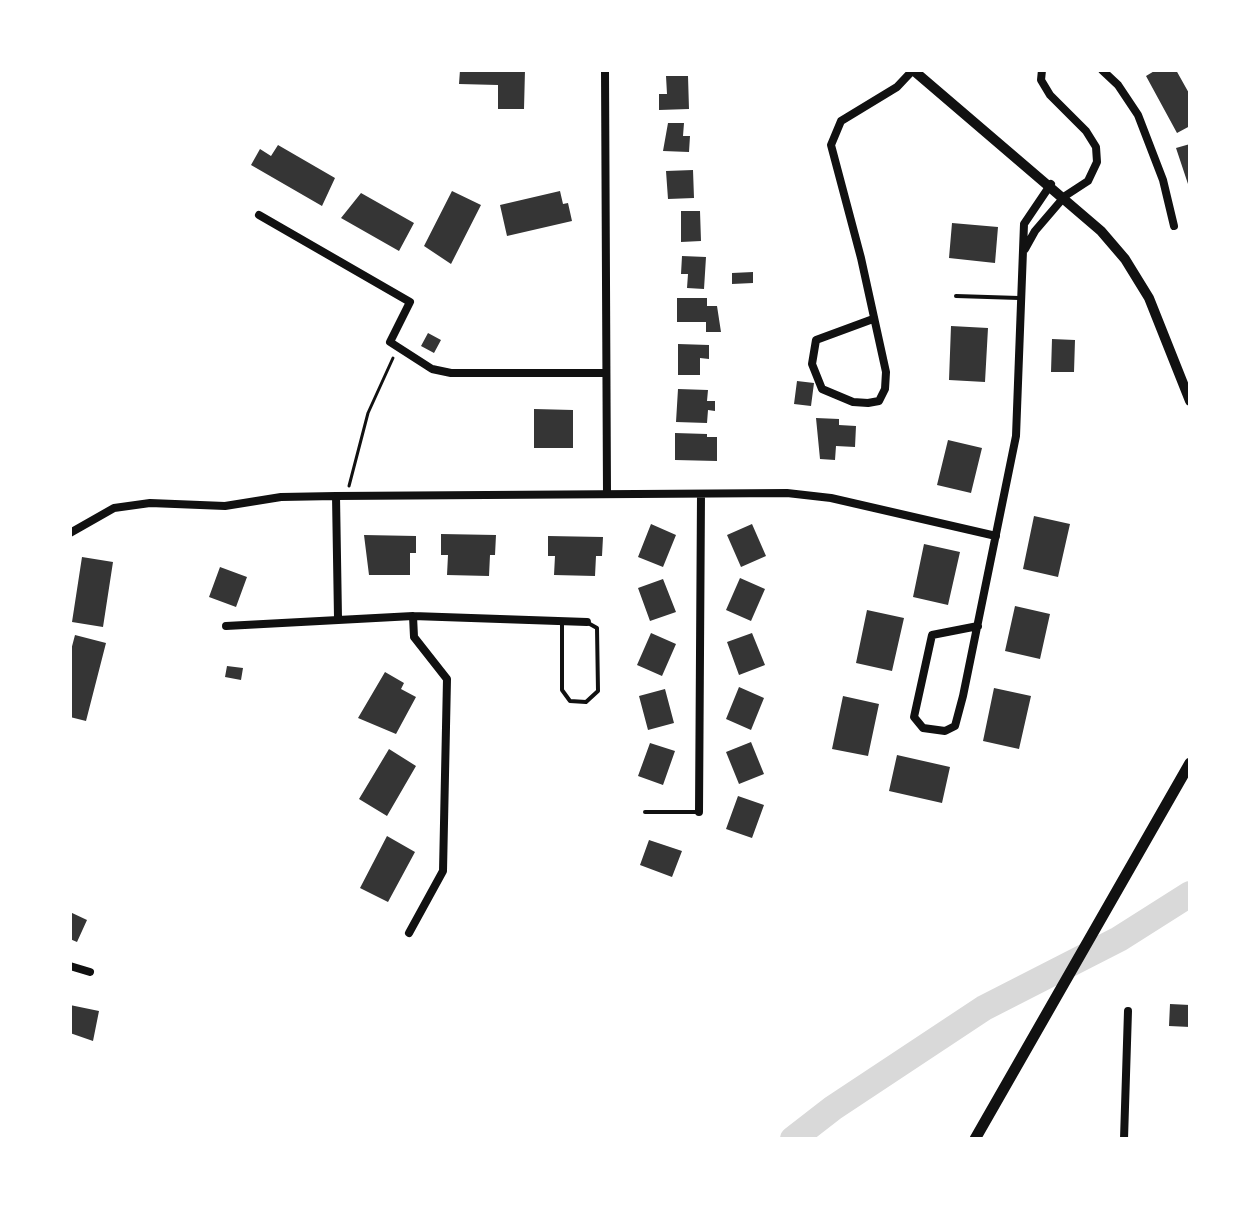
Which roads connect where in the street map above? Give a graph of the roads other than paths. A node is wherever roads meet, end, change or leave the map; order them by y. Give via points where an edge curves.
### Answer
1 (605, 70) edge
2 (913, 70) edge
3 (1042, 70) edge
4 (1102, 70) edge
5 (1051, 184) junction
6 (1065, 196) junction
7 (259, 215) dead end
8 (1174, 226) dead end
9 (1025, 249) junction
10 (956, 296) dead end
11 (1022, 298) junction
12 (873, 319) junction
13 (606, 373) junction
14 (1190, 401) edge
15 (607, 494) junction
16 (701, 494) junction
17 (336, 496) junction
18 (70, 533) edge
19 (996, 536) junction
20 (413, 616) junction
21 (338, 618) junction
22 (562, 620) junction
23 (587, 622) joint
24 (226, 626) dead end
25 (978, 626) junction
26 (1190, 763) edge
27 (645, 812) dead end
28 (699, 812) joint
29 (409, 933) dead end
30 (70, 966) edge
31 (90, 972) dead end
32 (1128, 1011) dead end
33 (975, 1139) edge
34 (1124, 1139) edge

1 - 13 street
2 - 5 street
2 - 12 street via 897,87 841,121 831,145
3 - 6 street via 1041,80 1050,95 1096,147 1097,162 1088,181
4 - 8 street via 1138,115
5 - 6 street
5 - 9 street via 1024,224
6 - 9 street
6 - 14 street via 1101,231 1149,298
7 - 13 street via 410,302 390,342 432,369
9 - 11 street
10 - 11 lane
11 - 19 street via 1016,436
12 - 12 street via 886,372 879,401 853,402 822,389 812,364 816,340
13 - 15 street
15 - 16 street
15 - 17 street
16 - 19 street via 831,498
16 - 28 street
17 - 18 street via 114,508
17 - 21 street
19 - 25 street
20 - 21 street
20 - 22 street
20 - 29 street via 414,637 447,679 443,871
21 - 24 street
22 - 23 street
22 - 23 lane via 562,690 578,702 598,691 597,628
25 - 25 street via 955,726 945,731 923,728 914,717 932,635
26 - 33 main road
27 - 28 lane
30 - 31 street
32 - 34 street

